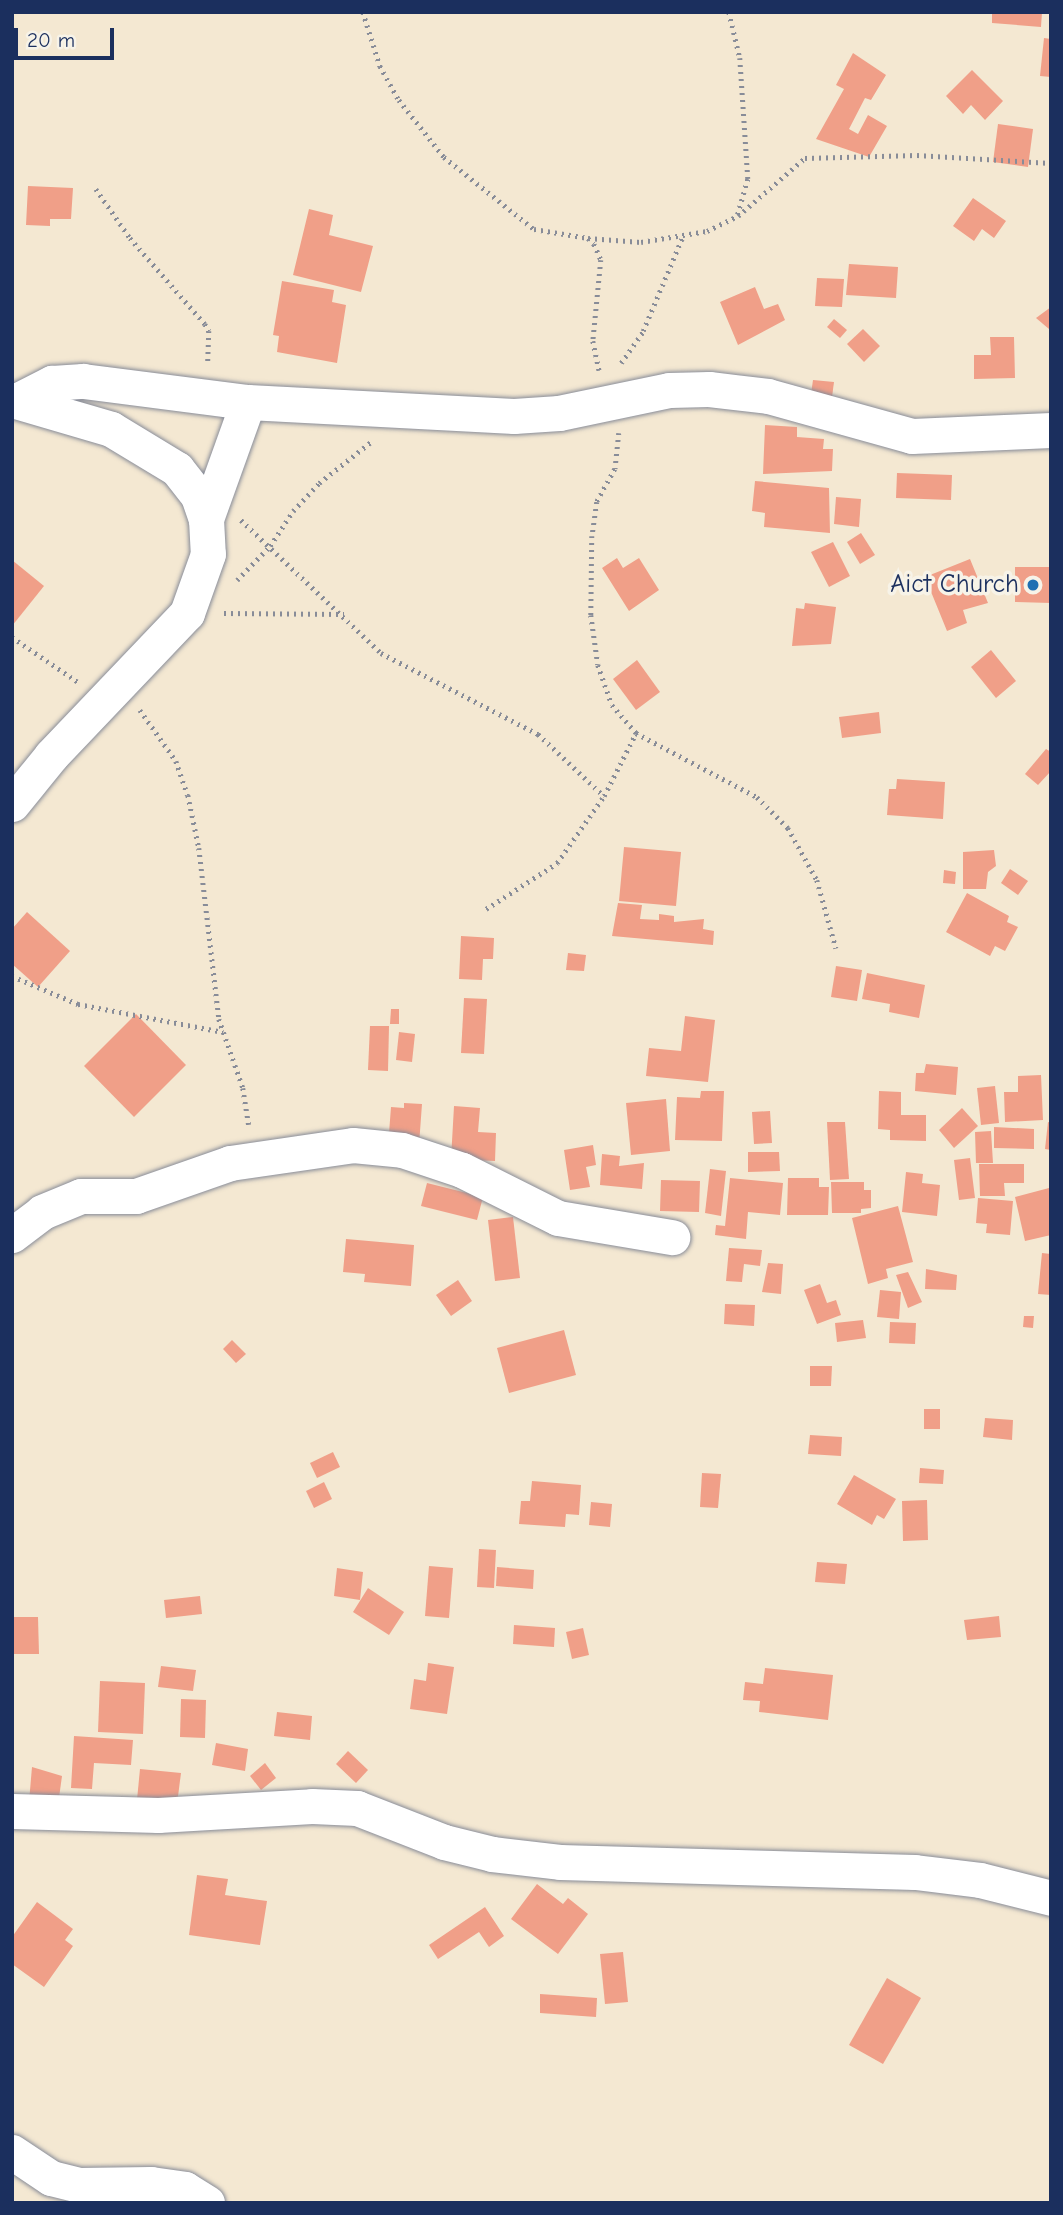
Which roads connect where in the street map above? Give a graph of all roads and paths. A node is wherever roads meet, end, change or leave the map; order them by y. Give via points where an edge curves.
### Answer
1 (363, 12) edge
2 (729, 12) edge
3 (1051, 163) edge
4 (96, 189) dead end
5 (738, 216) junction
6 (681, 237) junction
7 (588, 238) junction
8 (607, 396) junction
9 (15, 400) edge
10 (236, 400) junction
11 (401, 407) junction
12 (1051, 430) edge
13 (210, 507) junction
14 (270, 546) junction
15 (233, 584) dead end
16 (221, 603) dead end
17 (345, 614) junction
18 (12, 637) edge
19 (113, 694) junction
20 (636, 733) junction
21 (604, 796) junction
22 (12, 804) edge
23 (486, 909) dead end
24 (836, 948) dead end
25 (12, 976) edge
26 (224, 1032) junction
27 (255, 1161) junction
28 (12, 1235) edge
29 (672, 1237) dead end
30 (12, 1811) edge
31 (1051, 1898) edge
32 (12, 2152) edge
33 (207, 2203) edge

1 - 7 path via 380,66 399,100 444,157 534,229
2 - 5 path via 740,58 748,179
3 - 5 path via 917,155 806,158
4 - 10 path via 130,238 205,324 208,365
5 - 6 path via 707,232
6 - 7 path via 641,242
6 - 8 path via 643,331
7 - 8 path via 601,260 593,341
8 - 11 street via 559,413 514,416
8 - 12 street via 709,389 768,396 912,436
8 - 20 path via 619,437 615,469 593,517 591,615 598,665 612,705
9 - 10 street via 52,383 83,381
9 - 13 street via 77,416 150,451 177,469
10 - 11 street
10 - 13 street
11 - 14 path via 366,448 319,483
13 - 14 path
13 - 19 street via 208,554 187,613
14 - 15 path
14 - 17 path
16 - 17 path via 216,614 260,610
17 - 21 path via 381,653 538,734
18 - 19 path
19 - 22 street via 51,756
19 - 26 path via 176,761 188,795
20 - 21 path
20 - 24 path via 757,797 788,828 817,880
21 - 23 path via 557,863
25 - 26 path via 78,1004
26 - 27 path via 243,1088
27 - 28 street via 230,1163 136,1196 81,1196 42,1212
27 - 29 street via 353,1145 401,1150 462,1170 558,1218
30 - 31 street via 158,1815 312,1806 357,1808 444,1842 492,1854 560,1862 915,1871 980,1880
32 - 33 street via 28,2166 79,2185 151,2184 186,2189

